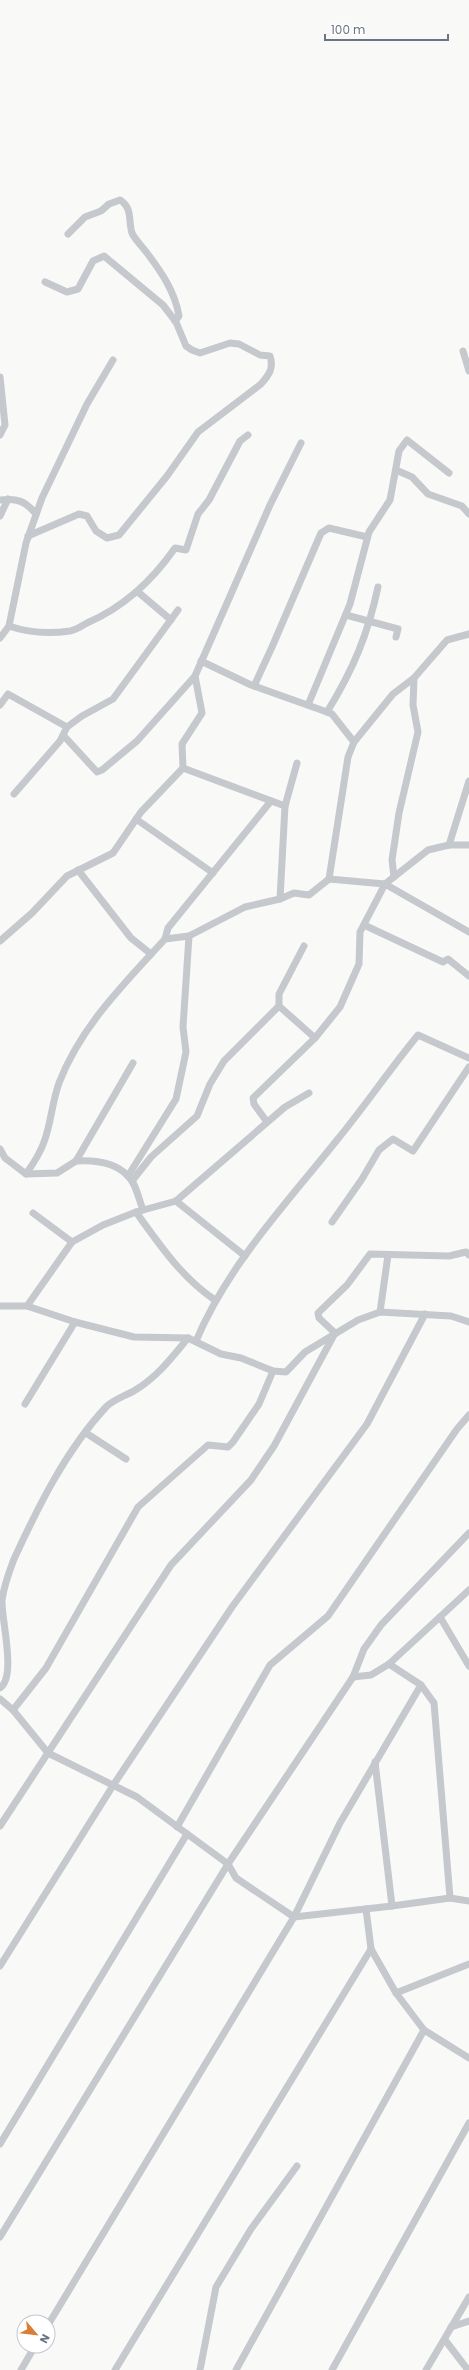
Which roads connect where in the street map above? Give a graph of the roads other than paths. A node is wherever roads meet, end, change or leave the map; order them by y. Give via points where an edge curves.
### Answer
1 (68, 234) dead end
2 (45, 282) dead end
3 (175, 321) junction
4 (463, 351) dead end
5 (113, 360) dead end
6 (469, 371) edge
7 (0, 377) edge
8 (0, 435) edge
9 (248, 435) dead end
10 (301, 443) dead end
11 (396, 470) junction
12 (449, 473) dead end
13 (8, 499) junction
14 (0, 500) edge
15 (36, 514) junction
16 (469, 514) edge
17 (0, 516) edge
18 (28, 536) junction
19 (368, 537) junction
20 (378, 587) dead end
21 (138, 592) junction
22 (178, 610) dead end
23 (346, 615) junction
24 (171, 620) junction
25 (371, 621) junction
26 (9, 626) junction
27 (469, 634) edge
28 (396, 637) dead end
29 (0, 638) edge
30 (201, 661) junction
31 (195, 676) junction
32 (414, 678) junction
33 (254, 686) junction
34 (0, 704) edge
35 (308, 705) junction
36 (327, 712) junction
37 (67, 727) junction
38 (64, 736) junction
39 (354, 742) junction
40 (297, 763) dead end
41 (183, 768) junction
42 (469, 781) edge
43 (14, 794) dead end
44 (271, 801) junction
45 (285, 806) junction
46 (136, 819) junction
47 (449, 845) junction
48 (469, 845) edge
49 (78, 870) junction
50 (213, 873) junction
51 (394, 877) junction
52 (329, 879) junction
53 (385, 884) junction
54 (280, 899) junction
55 (364, 925) junction
56 (469, 932) edge
57 (189, 936) junction
58 (165, 939) junction
59 (0, 941) edge
60 (304, 946) dead end
61 (152, 954) junction
62 (469, 976) edge
63 (279, 1006) junction
64 (315, 1038) junction
65 (469, 1058) edge
66 (133, 1063) dead end
67 (469, 1067) edge
68 (309, 1092) dead end
69 (267, 1122) junction
70 (0, 1149) edge
71 (76, 1161) junction
72 (26, 1174) junction
73 (130, 1178) junction
74 (176, 1201) junction
75 (139, 1211) junction
76 (33, 1213) dead end
77 (332, 1222) dead end
78 (72, 1242) junction
79 (388, 1255) junction
80 (469, 1255) edge
81 (245, 1256) junction
82 (215, 1300) junction
83 (0, 1306) edge
84 (27, 1306) junction
85 (380, 1312) junction
86 (425, 1314) junction
87 (468, 1320) edge
88 (75, 1322) junction
89 (335, 1333) junction
90 (188, 1338) junction
91 (196, 1341) junction
92 (273, 1370) junction
93 (25, 1404) dead end
94 (469, 1415) edge
95 (86, 1433) junction
96 (126, 1459) dead end
97 (469, 1533) edge
98 (469, 1590) edge
99 (440, 1617) junction
100 (389, 1664) junction
101 (469, 1666) edge
102 (353, 1677) junction
103 (421, 1685) junction
104 (0, 1688) edge
105 (0, 1699) edge
106 (13, 1710) junction
107 (48, 1753) junction
108 (375, 1761) junction
109 (114, 1784) junction
110 (0, 1826) edge
111 (177, 1827) junction
112 (187, 1834) junction
113 (228, 1864) junction
114 (450, 1898) junction
115 (469, 1901) edge
116 (392, 1906) junction
117 (366, 1909) junction
118 (294, 1917) junction
119 (371, 1949) junction
120 (469, 1964) edge
121 (0, 1966) edge
122 (396, 1993) junction
123 (424, 2030) junction
124 (469, 2058) edge
125 (469, 2123) edge
126 (0, 2144) edge
127 (297, 2166) dead end
128 (0, 2237) edge
129 (469, 2297) edge
130 (55, 2314) edge
131 (469, 2321) edge
132 (451, 2327) junction
133 (445, 2340) junction
134 (30, 2354) edge
135 (21, 2370) edge
136 (115, 2370) edge
137 (200, 2370) edge
138 (236, 2370) edge
139 (332, 2370) edge
140 (426, 2370) edge
141 (468, 2370) edge

1 - 3 street via 85,217 100,212 109,204 120,200 125,203 130,214 132,234 162,274 177,301 179,316
2 - 3 street via 67,292 78,289 93,261 104,256 163,305
3 - 18 street via 186,346 200,353 230,343 270,356 273,364 269,375 246,397 198,432 167,476 119,535 108,538 96,532 88,516 79,514
4 - 6 street
5 - 15 street via 87,404
7 - 8 street via 4,425
9 - 21 street via 240,441 209,500 198,514 186,550 175,548 160,570
10 - 30 street via 267,512
11 - 12 street via 400,451 407,440
11 - 16 street via 412,477 428,494 462,506
11 - 19 street via 390,500
13 - 14 street
13 - 15 street via 15,498 26,503
13 - 17 street
15 - 18 street
18 - 26 street
19 - 23 street
19 - 33 street via 329,528 321,533
20 - 25 street
21 - 24 street
21 - 26 street via 99,618 71,630 28,632
22 - 24 street
23 - 25 street
23 - 35 street
24 - 37 street via 113,699
25 - 28 street via 398,629
25 - 36 street via 358,656
26 - 29 street
27 - 32 street via 447,640
30 - 31 street
30 - 33 street
31 - 38 street via 137,741 102,770 97,772
31 - 41 street via 202,713 182,744
32 - 39 street via 393,694
32 - 51 street via 413,705 418,732 399,813 392,860
33 - 35 street
34 - 37 street via 8,694
35 - 36 street
36 - 39 street via 332,714
37 - 38 street
38 - 43 street
39 - 52 street via 348,757
40 - 45 street
41 - 44 street
41 - 46 street
42 - 47 street
44 - 45 street
44 - 50 street
45 - 54 street
46 - 49 street via 113,853
46 - 50 street
47 - 48 street
47 - 51 street via 428,850
49 - 59 street via 67,876 32,913
49 - 61 street via 130,938
50 - 58 street via 168,928
51 - 53 street
52 - 53 street
52 - 54 street via 309,895 294,893
53 - 55 street
53 - 56 street
54 - 57 street via 245,907
55 - 62 street via 443,962 448,959
55 - 64 street via 360,932 359,964 340,1007
57 - 58 street
57 - 73 street via 183,1027 186,1052 176,1099
58 - 61 street
60 - 63 street via 279,994
61 - 72 street via 104,1006 77,1045 58,1084 45,1141 39,1156
63 - 64 street
63 - 73 street via 224,1061 210,1084 197,1116
64 - 69 street via 253,1098 254,1104
65 - 81 street via 418,1035
66 - 71 street
67 - 77 street via 413,1151 393,1139 379,1150
68 - 69 street
69 - 74 street
70 - 72 street via 5,1158
71 - 72 street via 57,1173
71 - 73 street via 96,1160 112,1166
73 - 75 street
74 - 75 street
74 - 81 street
75 - 78 street via 103,1225
75 - 82 street via 175,1264 201,1291
76 - 78 street
78 - 84 street
79 - 80 street via 449,1256 466,1252
79 - 85 street
79 - 89 street via 370,1254 346,1285 318,1313 319,1318
81 - 82 street
82 - 91 street
83 - 84 street
84 - 88 street
85 - 86 street
85 - 89 street via 358,1320
86 - 87 street
86 - 109 street via 367,1424 232,1606
88 - 90 street via 134,1337
88 - 93 street
89 - 92 street via 305,1352 286,1372
89 - 107 street via 263,1463 251,1480 171,1565
90 - 91 street
90 - 95 street via 166,1364 138,1388 107,1406
91 - 92 street via 221,1354 241,1358
92 - 106 street via 259,1404 234,1442 228,1447 208,1445 138,1507 46,1668
94 - 111 street via 328,1616 270,1665
95 - 96 street
95 - 104 street via 33,1519 7,1575 2,1600 7,1679
97 - 102 street via 382,1625 364,1650
98 - 99 street
99 - 100 street
99 - 101 street
100 - 102 street via 371,1675
100 - 103 street
102 - 113 street
103 - 108 street
103 - 114 street via 434,1703
105 - 106 street
106 - 107 street
107 - 109 street
107 - 110 street
108 - 116 street
108 - 118 street via 340,1823
109 - 111 street via 137,1797
109 - 121 street
111 - 112 street
112 - 113 street
112 - 126 street
113 - 118 street via 236,1878
113 - 128 street
114 - 115 street
114 - 116 street
116 - 117 street
117 - 118 street
117 - 119 street
118 - 130 street
119 - 122 street
119 - 136 street
120 - 122 street
122 - 123 street
123 - 124 street
123 - 138 street
125 - 139 street
127 - 137 street via 251,2229 216,2287
129 - 132 street
131 - 132 street
132 - 133 street
133 - 140 street
133 - 141 street
134 - 135 street

